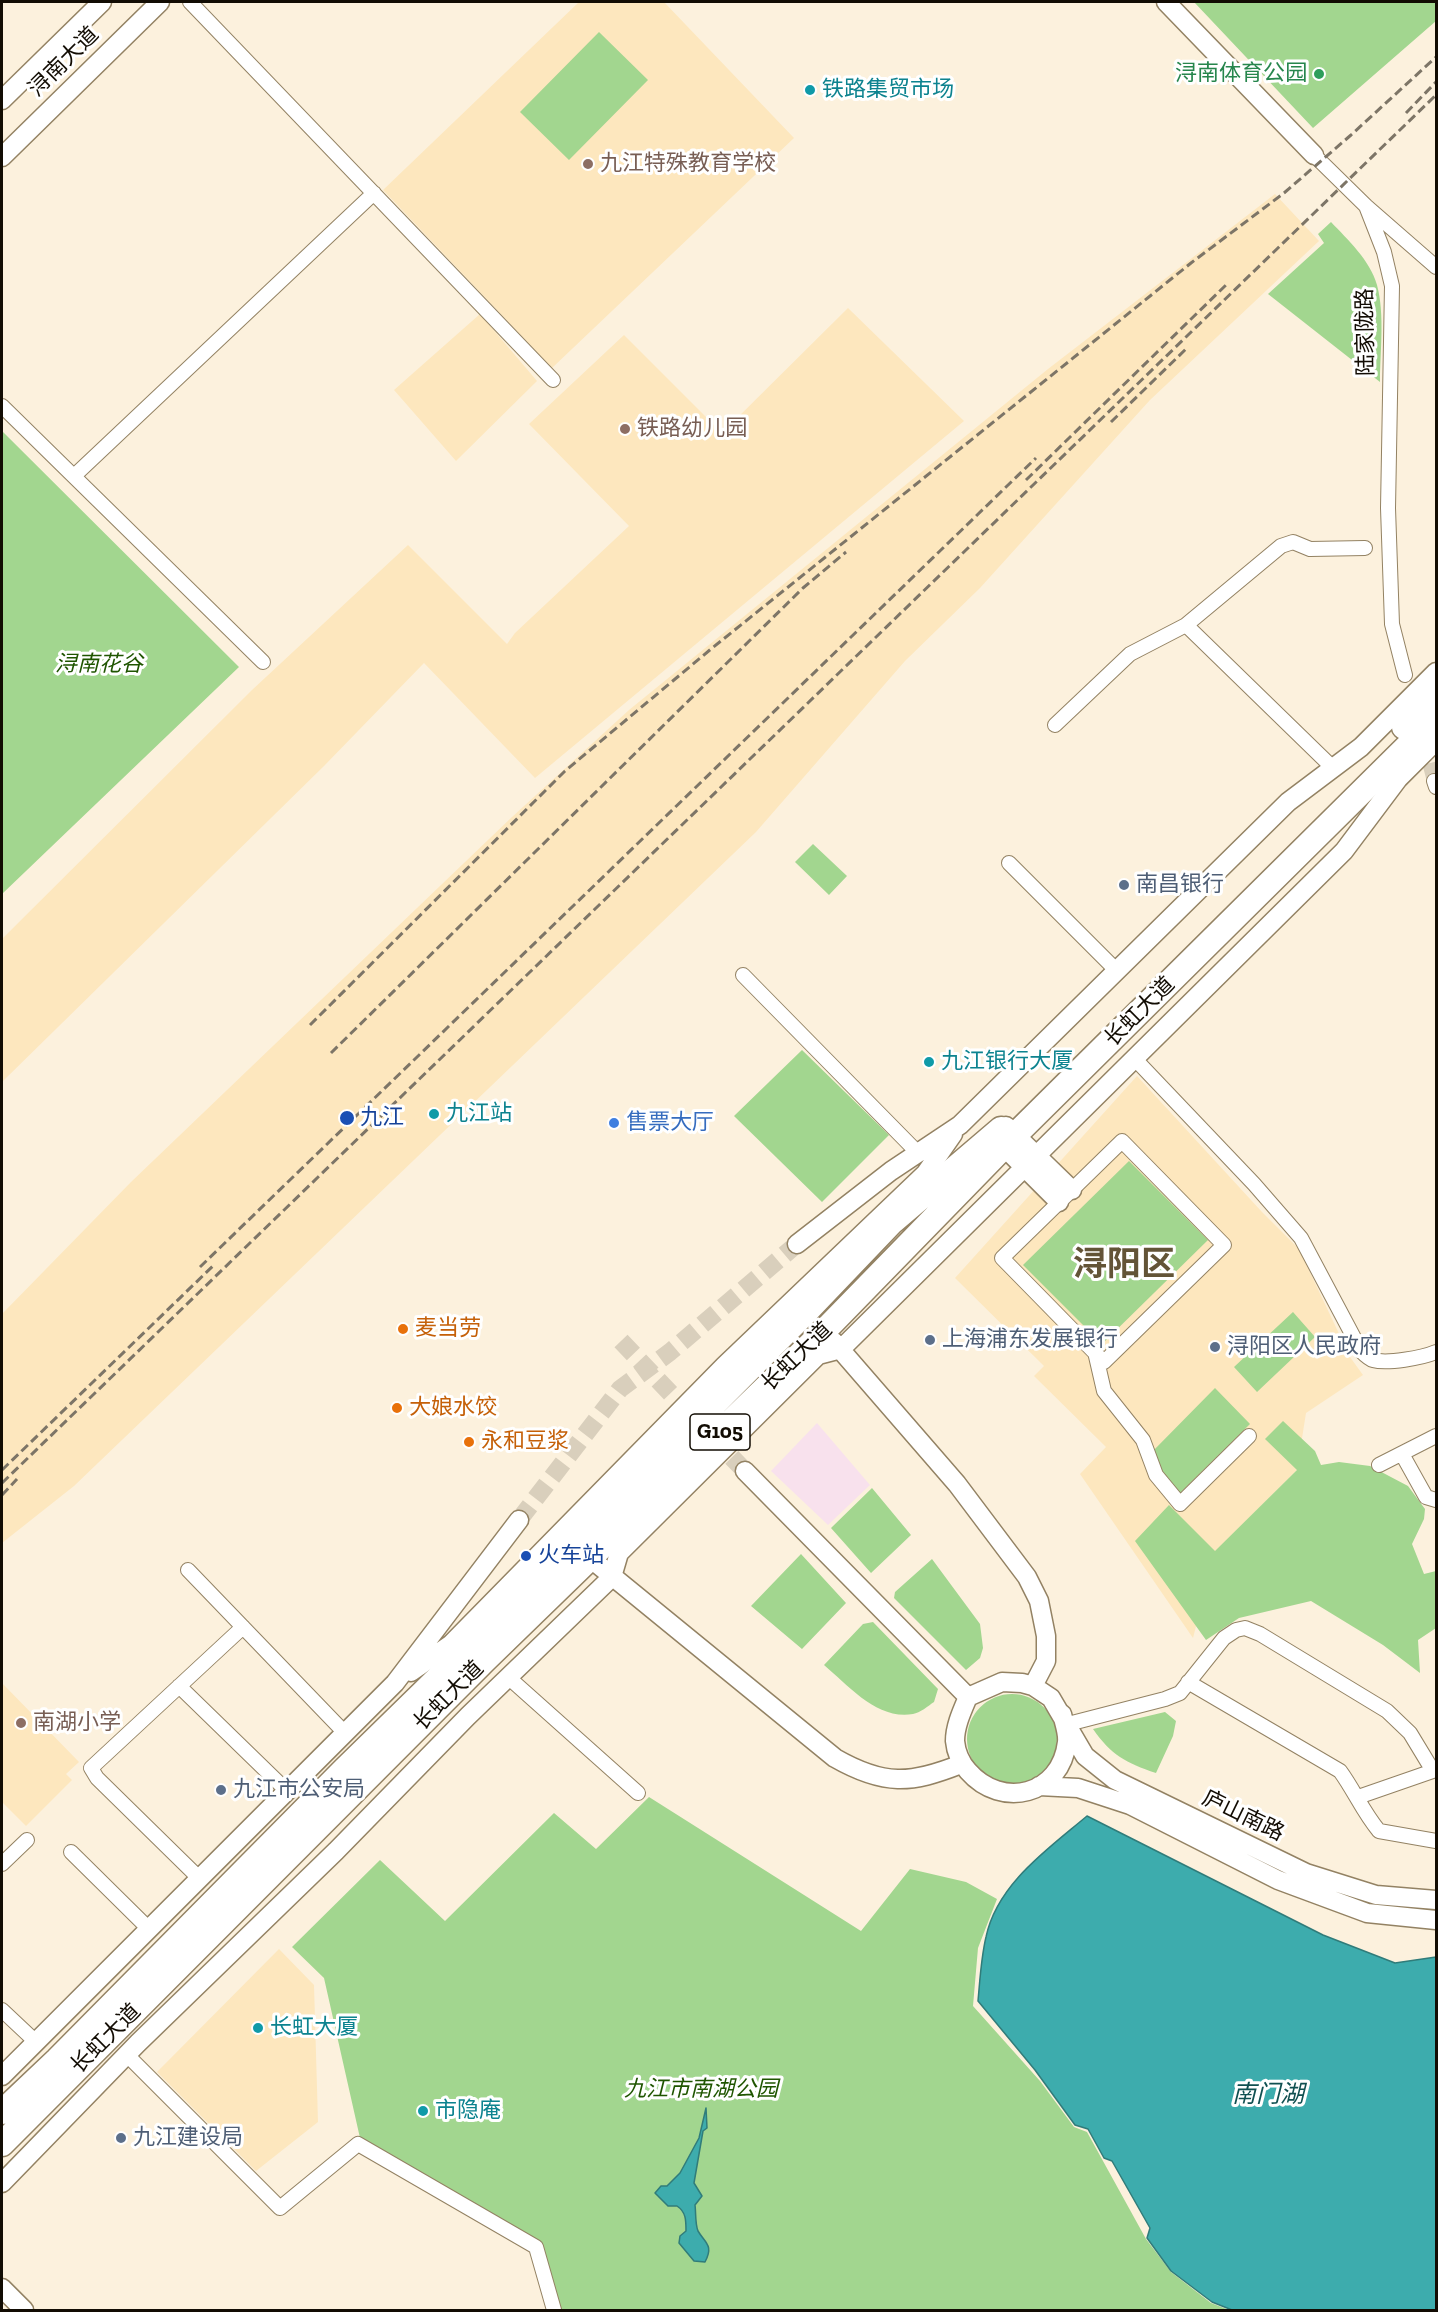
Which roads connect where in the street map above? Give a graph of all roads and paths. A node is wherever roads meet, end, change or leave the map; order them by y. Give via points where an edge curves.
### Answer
1 (102, 2) edge
2 (160, 2) edge
3 (190, 2) edge
4 (1166, 2) edge
5 (2, 100) edge
6 (1314, 155) joint
7 (2, 157) edge
8 (374, 193) junction
9 (1366, 206) junction
10 (1437, 267) edge
11 (553, 380) dead end
12 (2, 406) edge
13 (74, 476) junction
14 (1365, 549) dead end
15 (1186, 625) junction
16 (264, 662) dead end
17 (1437, 672) edge
18 (1405, 675) dead end
19 (1437, 695) edge
20 (1437, 718) edge
21 (1055, 725) dead end
22 (1437, 741) edge
23 (1333, 768) junction
24 (1010, 863) dead end
25 (1117, 971) junction
26 (743, 975) dead end
27 (1134, 1058) junction
28 (960, 1125) junction
29 (1005, 1136) junction
30 (918, 1153) junction
31 (1030, 1161) junction
32 (928, 1171) junction
33 (1066, 1196) junction
34 (892, 1221) junction
35 (797, 1244) tunnel mouth
36 (824, 1331) junction
37 (841, 1349) junction
38 (1095, 1352) junction
39 (1437, 1352) edge
40 (1249, 1436) dead end
41 (1437, 1436) edge
42 (1402, 1454) junction
43 (1379, 1465) dead end
44 (745, 1471) tunnel mouth
45 (1437, 1500) edge
46 (519, 1520) tunnel mouth
47 (590, 1558) junction
48 (188, 1570) dead end
49 (612, 1577) junction
50 (243, 1627) junction
51 (508, 1677) junction
52 (1188, 1682) junction
53 (395, 1683) junction
54 (179, 1686) junction
55 (1033, 1686) junction
56 (968, 1697) junction
57 (1065, 1719) junction
58 (345, 1733) junction
59 (962, 1764) junction
60 (344, 1770) junction
61 (1435, 1773) edge
62 (1039, 1786) junction
63 (290, 1789) junction
64 (638, 1793) dead end
65 (1358, 1797) junction
66 (27, 1840) dead end
67 (1437, 1841) edge
68 (71, 1851) dead end
69 (2, 1864) edge
70 (199, 1878) junction
71 (177, 1900) junction
72 (1437, 1900) edge
73 (225, 1919) junction
74 (1437, 1920) edge
75 (149, 1929) junction
76 (164, 1951) junction
77 (211, 1971) junction
78 (2, 2010) edge
79 (36, 2042) junction
80 (127, 2055) junction
81 (2, 2076) edge
82 (2, 2112) edge
83 (2, 2144) edge
84 (29, 2155) junction
85 (2, 2164) edge
86 (2, 2183) edge
87 (2, 2288) edge
88 (24, 2310) edge
89 (554, 2310) edge

1 - 5 street, 浔南大道
2 - 7 street, 浔南大道
3 - 8 street
4 - 6 street, 陆家陇路
6 - 9 street, 陆家陇路
8 - 11 street
8 - 13 street
9 - 10 street
9 - 18 street, 陆家陇路 via 1392,286 1388,508 1392,624
12 - 13 street
13 - 16 street
14 - 15 street via 1310,549 1293,542 1281,546
15 - 21 street via 1130,654
15 - 23 street
17 - 23 street via 1361,747
19 - 29 highway, 长虹大道 / G105
20 - 29 highway, 长虹大道 / G105
22 - 27 street via 1398,779 1344,851
23 - 25 street via 1288,802
24 - 25 street
25 - 28 street
26 - 30 street
27 - 31 street
27 - 39 street via 1301,1238 1361,1351 1372,1360
28 - 30 street
28 - 32 street
29 - 31 street
29 - 34 highway, 长虹大道 / G105
29 - 36 highway, 长虹大道 / G105
30 - 35 street
31 - 33 street
31 - 37 street
32 - 34 street
32 - 53 street via 724,1366 451,1644
33 - 38 street via 1002,1258
33 - 38 street via 1122,1141 1224,1245 1104,1362
34 - 60 highway, 长虹大道 / G105 via 573,1546
36 - 37 street
36 - 47 highway, 长虹大道 / G105
37 - 49 street via 819,1355 619,1553
37 - 55 street via 957,1484 1027,1577 1040,1601 1046,1636 1046,1661
38 - 40 street via 1104,1391 1143,1440 1156,1475 1180,1504
41 - 42 street
42 - 43 street
42 - 45 street via 1426,1497
44 - 56 street
46 - 53 street
47 - 49 street
47 - 73 highway, 长虹大道 / G105
48 - 50 street
49 - 51 street
49 - 59 street via 848,1765 896,1780 932,1775
50 - 54 street
50 - 58 street
51 - 64 street
51 - 77 street
52 - 57 street via 1180,1693 1165,1699
52 - 61 street via 1224,1638 1245,1628 1387,1711 1410,1733
52 - 65 street via 1340,1771
53 - 58 street
54 - 63 street
54 - 70 street via 91,1768
55 - 56 street via 1002,1682
55 - 57 street via 1051,1698
56 - 59 street via 958,1719 955,1742
57 - 62 street via 1067,1740 1062,1761
57 - 72 street, 庐山南路 via 1085,1756 1115,1780 1306,1873 1376,1895
58 - 63 street
59 - 62 street via 978,1783 999,1793
60 - 63 street
60 - 76 highway, 长虹大道 / G105
61 - 65 street
62 - 74 street, 庐山南路 via 1078,1788 1130,1805 1278,1881 1366,1912
63 - 70 street
65 - 67 street via 1379,1831
66 - 69 street
68 - 75 street
70 - 71 street
71 - 75 street
71 - 76 street
73 - 77 street
73 - 83 highway, 长虹大道 / G105
75 - 79 street
76 - 82 highway, 长虹大道 / G105
77 - 80 street
78 - 79 street
79 - 81 street
80 - 84 street
80 - 89 street via 280,2208 358,2144 536,2247
84 - 85 street
84 - 86 street
87 - 88 street

